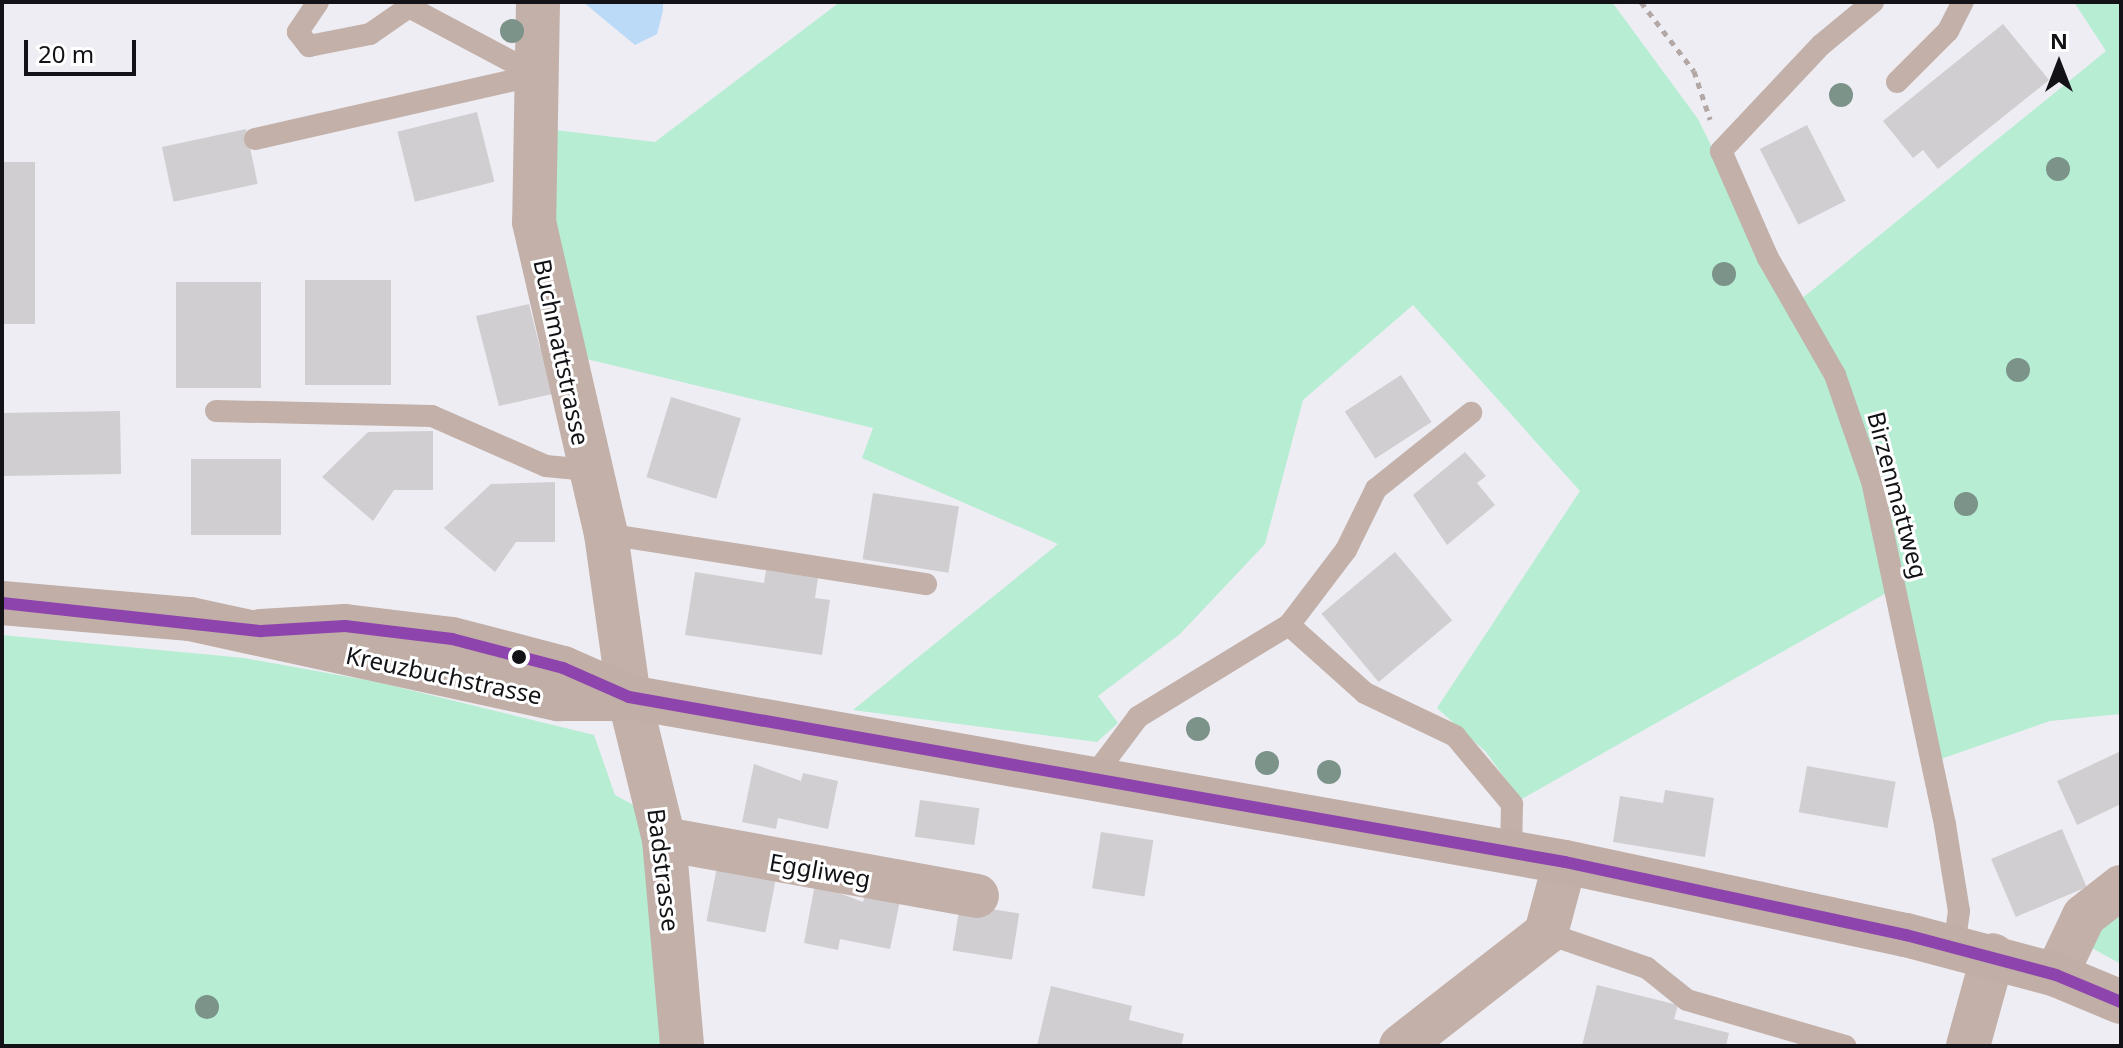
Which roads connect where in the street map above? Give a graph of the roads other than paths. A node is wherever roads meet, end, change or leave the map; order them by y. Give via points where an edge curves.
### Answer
1 (318, 2) edge
2 (538, 2) edge
3 (1873, 2) edge
4 (1963, 2) edge
5 (537, 75) junction
6 (1897, 82) dead end
7 (255, 139) dead end
8 (216, 411) dead end
9 (1471, 413) dead end
10 (588, 470) junction
11 (606, 534) junction
12 (926, 584) dead end
13 (2, 603) edge
14 (1289, 625) junction
15 (629, 697) junction
16 (1093, 777) junction
17 (664, 839) junction
18 (1511, 853) junction
19 (1565, 862) junction
20 (2121, 887) edge
21 (977, 896) dead end
22 (1546, 933) junction
23 (1973, 950) junction
24 (2056, 975) junction
25 (2121, 1002) edge
26 (682, 1046) edge
27 (1401, 1046) edge
28 (1845, 1046) edge
29 (1968, 1046) edge

1 - 5 lane via 298,32 309,46 370,34 409,7
2 - 5 street, Buchmattstrasse
3 - 23 lane, Birzenmattweg via 1721,151 1768,258 1835,375 1872,481 1959,911
4 - 6 lane via 1948,31
5 - 7 lane
5 - 10 street, Buchmattstrasse via 534,222
8 - 10 lane via 432,416 546,466
9 - 14 lane via 1376,489 1346,550
10 - 11 street, Buchmattstrasse
11 - 12 lane
11 - 15 street, Buchmattstrasse
13 - 15 street, Kreuzbuchstrasse via 261,631 558,699
14 - 16 lane via 1138,717
14 - 18 lane via 1365,693 1455,736 1512,804
15 - 16 street, Kreuzbuchstrasse
15 - 17 street, Badstrasse
16 - 18 street, Kreuzbuchstrasse
17 - 21 street, Eggliweg
17 - 26 street, Badstrasse
18 - 19 street, Kreuzbuchstrasse
19 - 22 street
19 - 23 street, Kreuzbuchstrasse
20 - 24 street via 2084,916
22 - 27 street
22 - 28 lane via 1647,968 1687,1000
23 - 24 street, Kreuzbuchstrasse
23 - 29 street
24 - 25 street, Kreuzbuchstrasse

